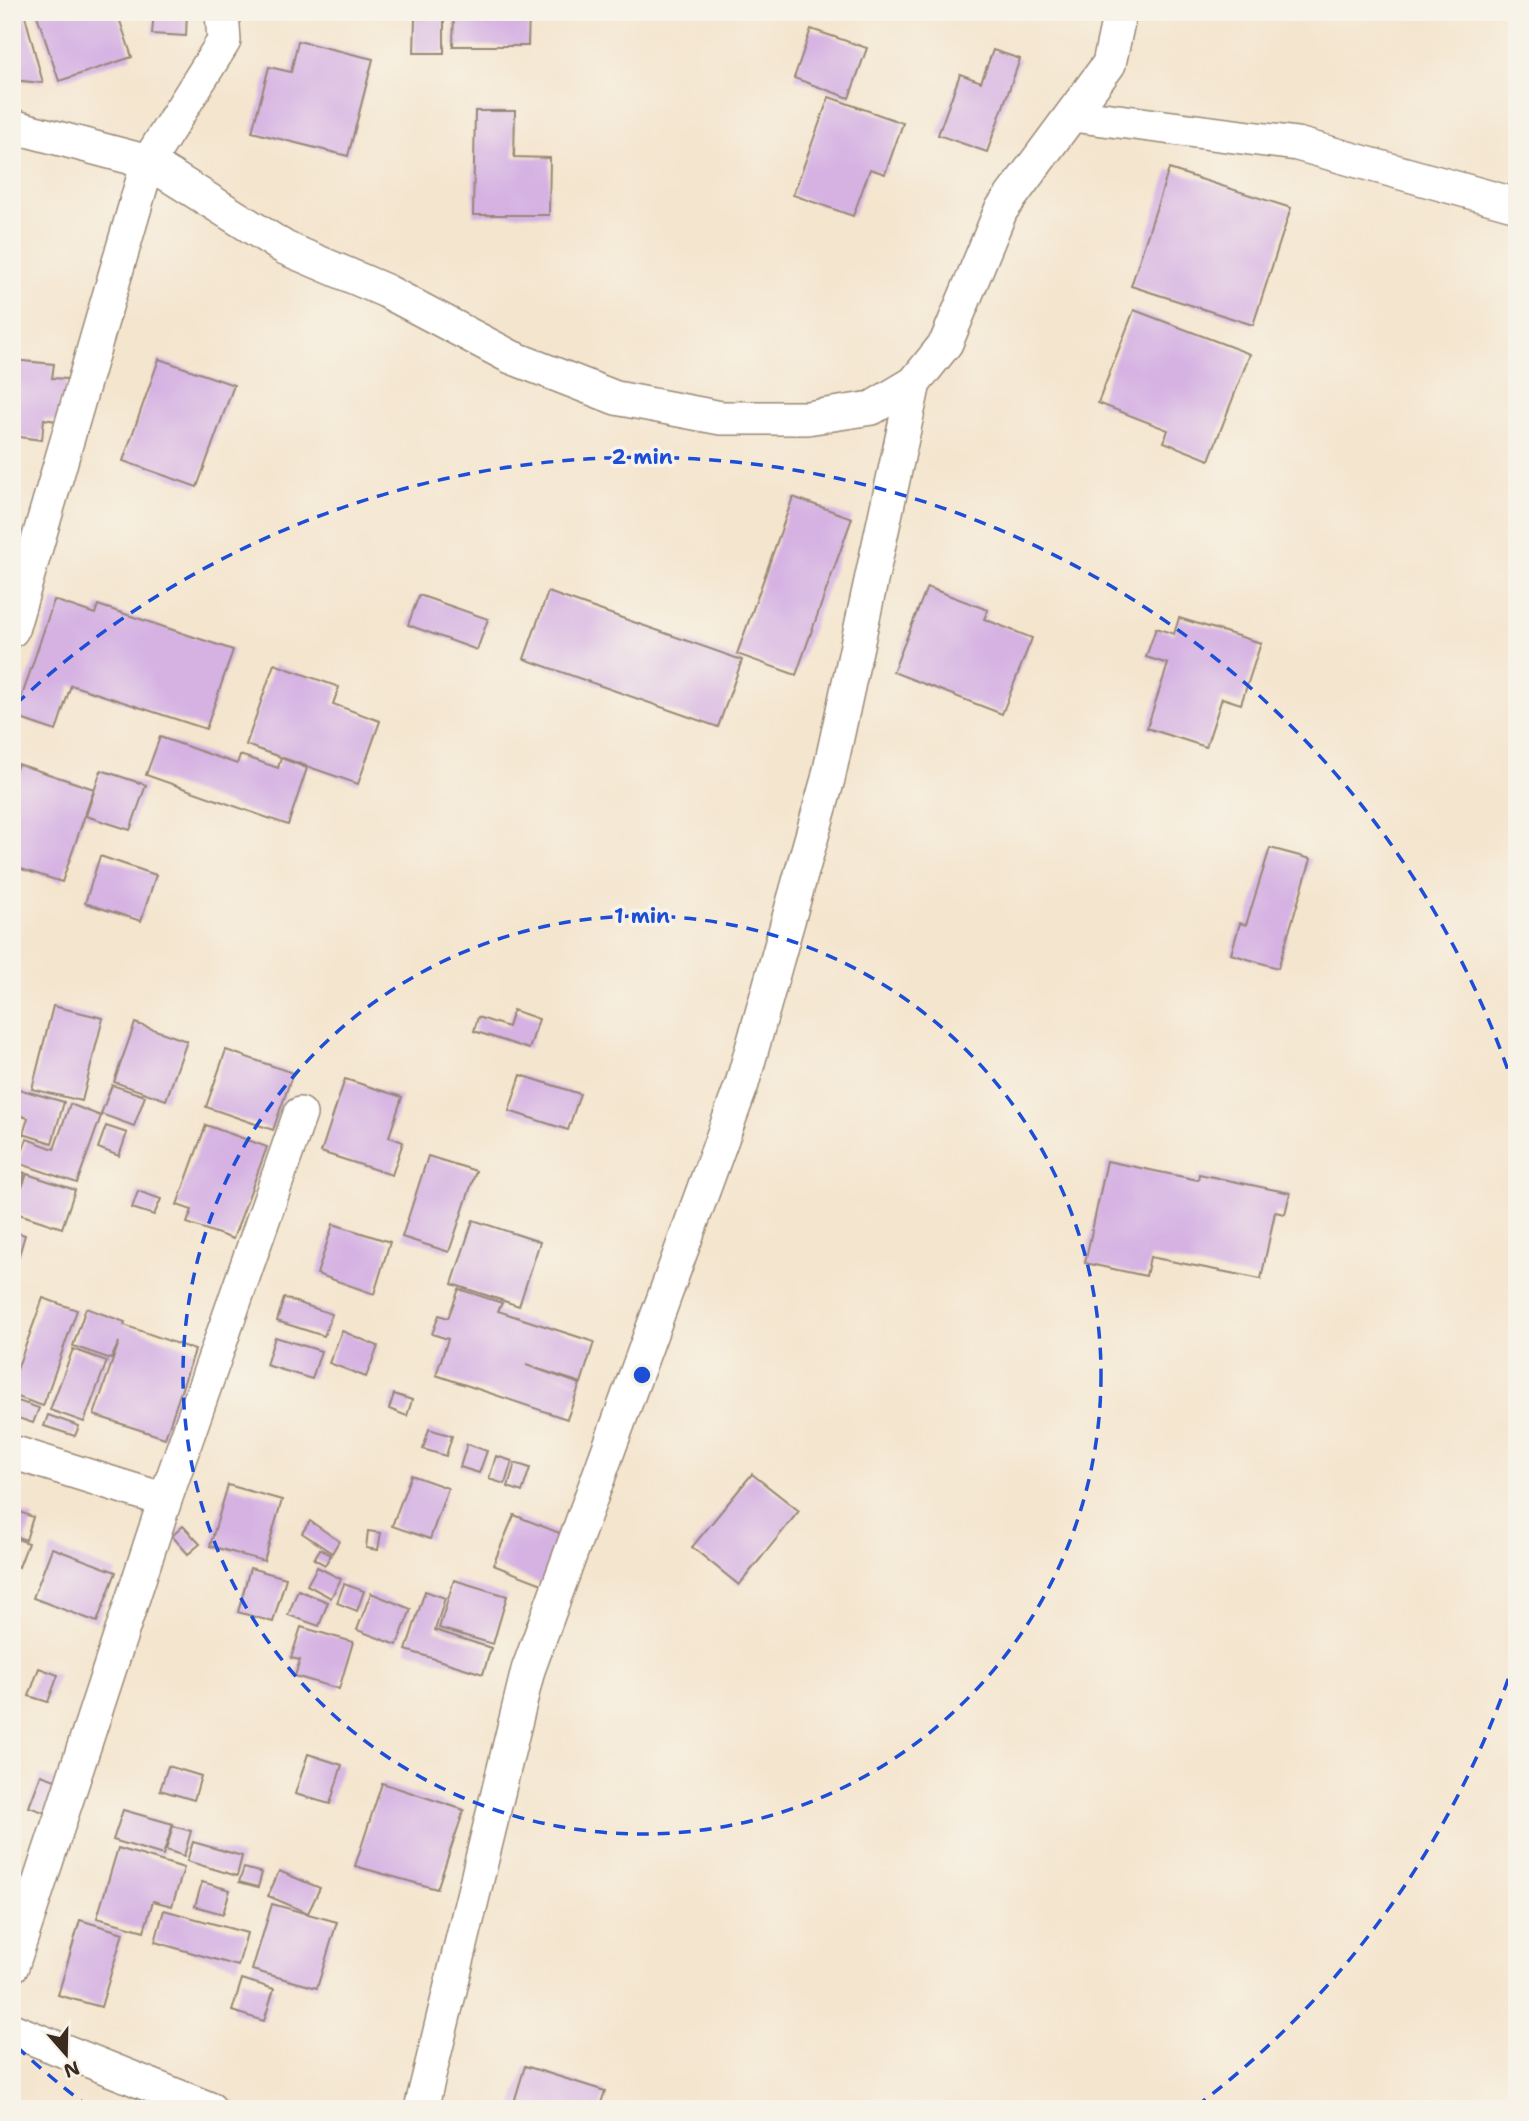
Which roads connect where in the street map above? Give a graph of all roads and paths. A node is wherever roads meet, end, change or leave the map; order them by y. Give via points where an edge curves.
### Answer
1 (222, 12) edge
2 (1120, 12) edge
3 (1072, 115) junction
4 (12, 126) edge
5 (148, 162) junction
6 (1517, 205) edge
7 (914, 383) junction
8 (21, 568) edge
9 (12, 630) edge
10 (300, 1114) dead end
11 (12, 1452) edge
12 (165, 1500) junction
13 (12, 1966) edge
14 (12, 2030) edge
15 (210, 2109) edge
16 (421, 2109) edge

1 - 5 street via 224,41
2 - 3 street via 1109,64
3 - 6 street via 1297,144
3 - 7 street via 1001,210 946,343
4 - 5 street
5 - 7 street via 285,248 386,291 511,357 616,398 721,418 807,418 872,408
5 - 8 street
7 - 16 street via 828,779 742,1084 528,1670
8 - 9 street
10 - 12 street
11 - 12 street
12 - 13 street
14 - 15 street

